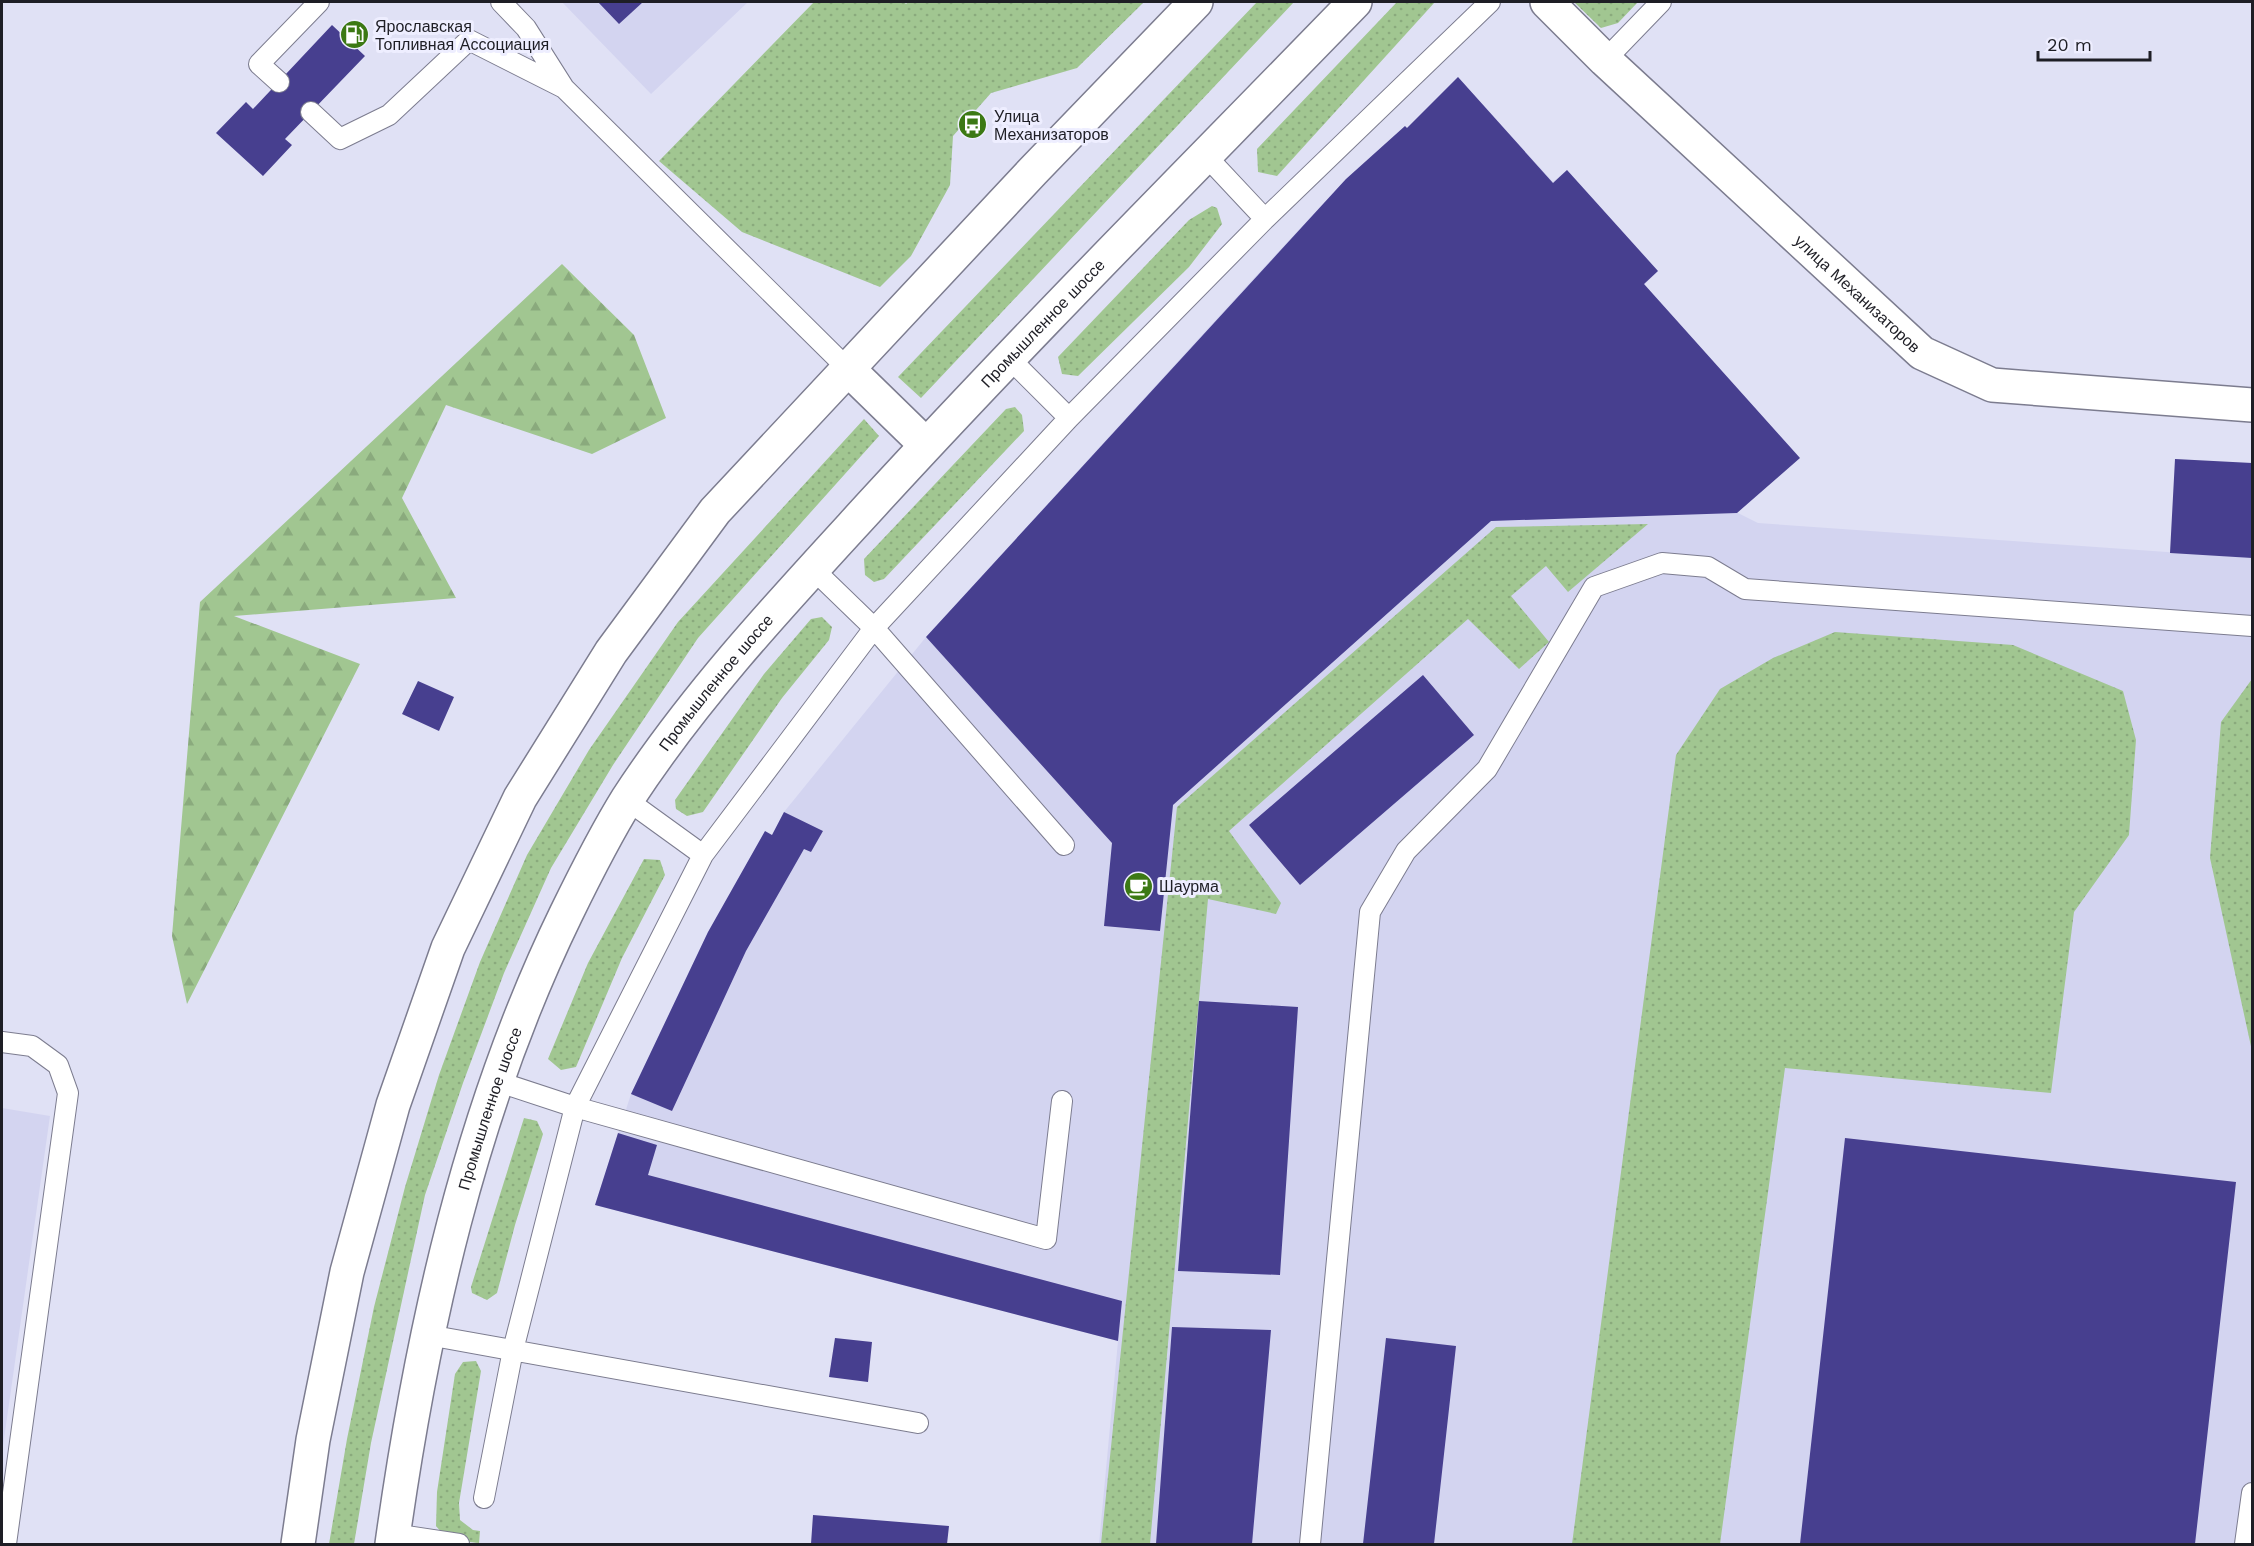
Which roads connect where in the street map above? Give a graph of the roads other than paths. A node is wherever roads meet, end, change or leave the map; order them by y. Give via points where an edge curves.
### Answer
1 (319, 2) edge
2 (501, 2) edge
3 (1196, 2) edge
4 (1355, 2) edge
5 (1490, 2) edge
6 (1547, 2) edge
7 (1661, 2) edge
8 (1605, 60) junction
9 (279, 82) dead end
10 (564, 88) junction
11 (311, 112) dead end
12 (1206, 156) junction
13 (1265, 219) junction
14 (1009, 358) junction
15 (847, 368) junction
16 (2253, 405) edge
17 (1069, 418) junction
18 (926, 446) junction
19 (813, 569) junction
20 (2253, 626) edge
21 (874, 628) junction
22 (627, 800) junction
23 (1064, 845) dead end
24 (703, 855) junction
25 (2, 1042) edge
26 (496, 1081) junction
27 (1062, 1101) dead end
28 (575, 1107) junction
29 (428, 1335) junction
30 (513, 1350) junction
31 (918, 1423) dead end
32 (2253, 1493) edge
33 (484, 1498) dead end
34 (393, 1539) edge
35 (6, 1545) edge
36 (298, 1545) edge
37 (459, 1545) edge
38 (1310, 1545) edge
39 (2245, 1545) edge

1 - 9 lane via 259,64
2 - 10 lane via 526,28
3 - 15 main road
4 - 12 main road, Промышленное шоссе
5 - 13 lane
6 - 8 main road, улица Механизаторов
7 - 8 lane
8 - 16 main road, улица Механизаторов via 1922,353 1992,385
10 - 11 lane via 469,40 389,115 340,139
10 - 15 lane
12 - 13 lane
12 - 14 main road, Промышленное шоссе
13 - 17 lane
14 - 17 lane
14 - 18 main road, Промышленное шоссе
15 - 18 main road
15 - 36 main road via 715,511 611,652 520,798 448,948 393,1105 347,1272 313,1440
17 - 21 lane
18 - 19 main road, Промышленное шоссе
19 - 21 lane
19 - 22 main road, Промышленное шоссе via 765,621 672,736
20 - 38 lane via 1745,589 1708,567 1662,562 1594,587 1487,769 1406,851 1370,912
21 - 23 lane
21 - 24 lane
22 - 24 lane
22 - 26 main road, Промышленное шоссе via 537,974
24 - 28 lane
25 - 35 lane via 32,1046 58,1065 68,1093
26 - 28 lane
26 - 29 main road, Промышленное шоссе via 457,1211
27 - 28 lane via 1046,1239
28 - 30 lane
29 - 30 lane
29 - 34 main road, Промышленное шоссе
30 - 31 lane
30 - 33 lane
32 - 39 lane
34 - 37 lane

